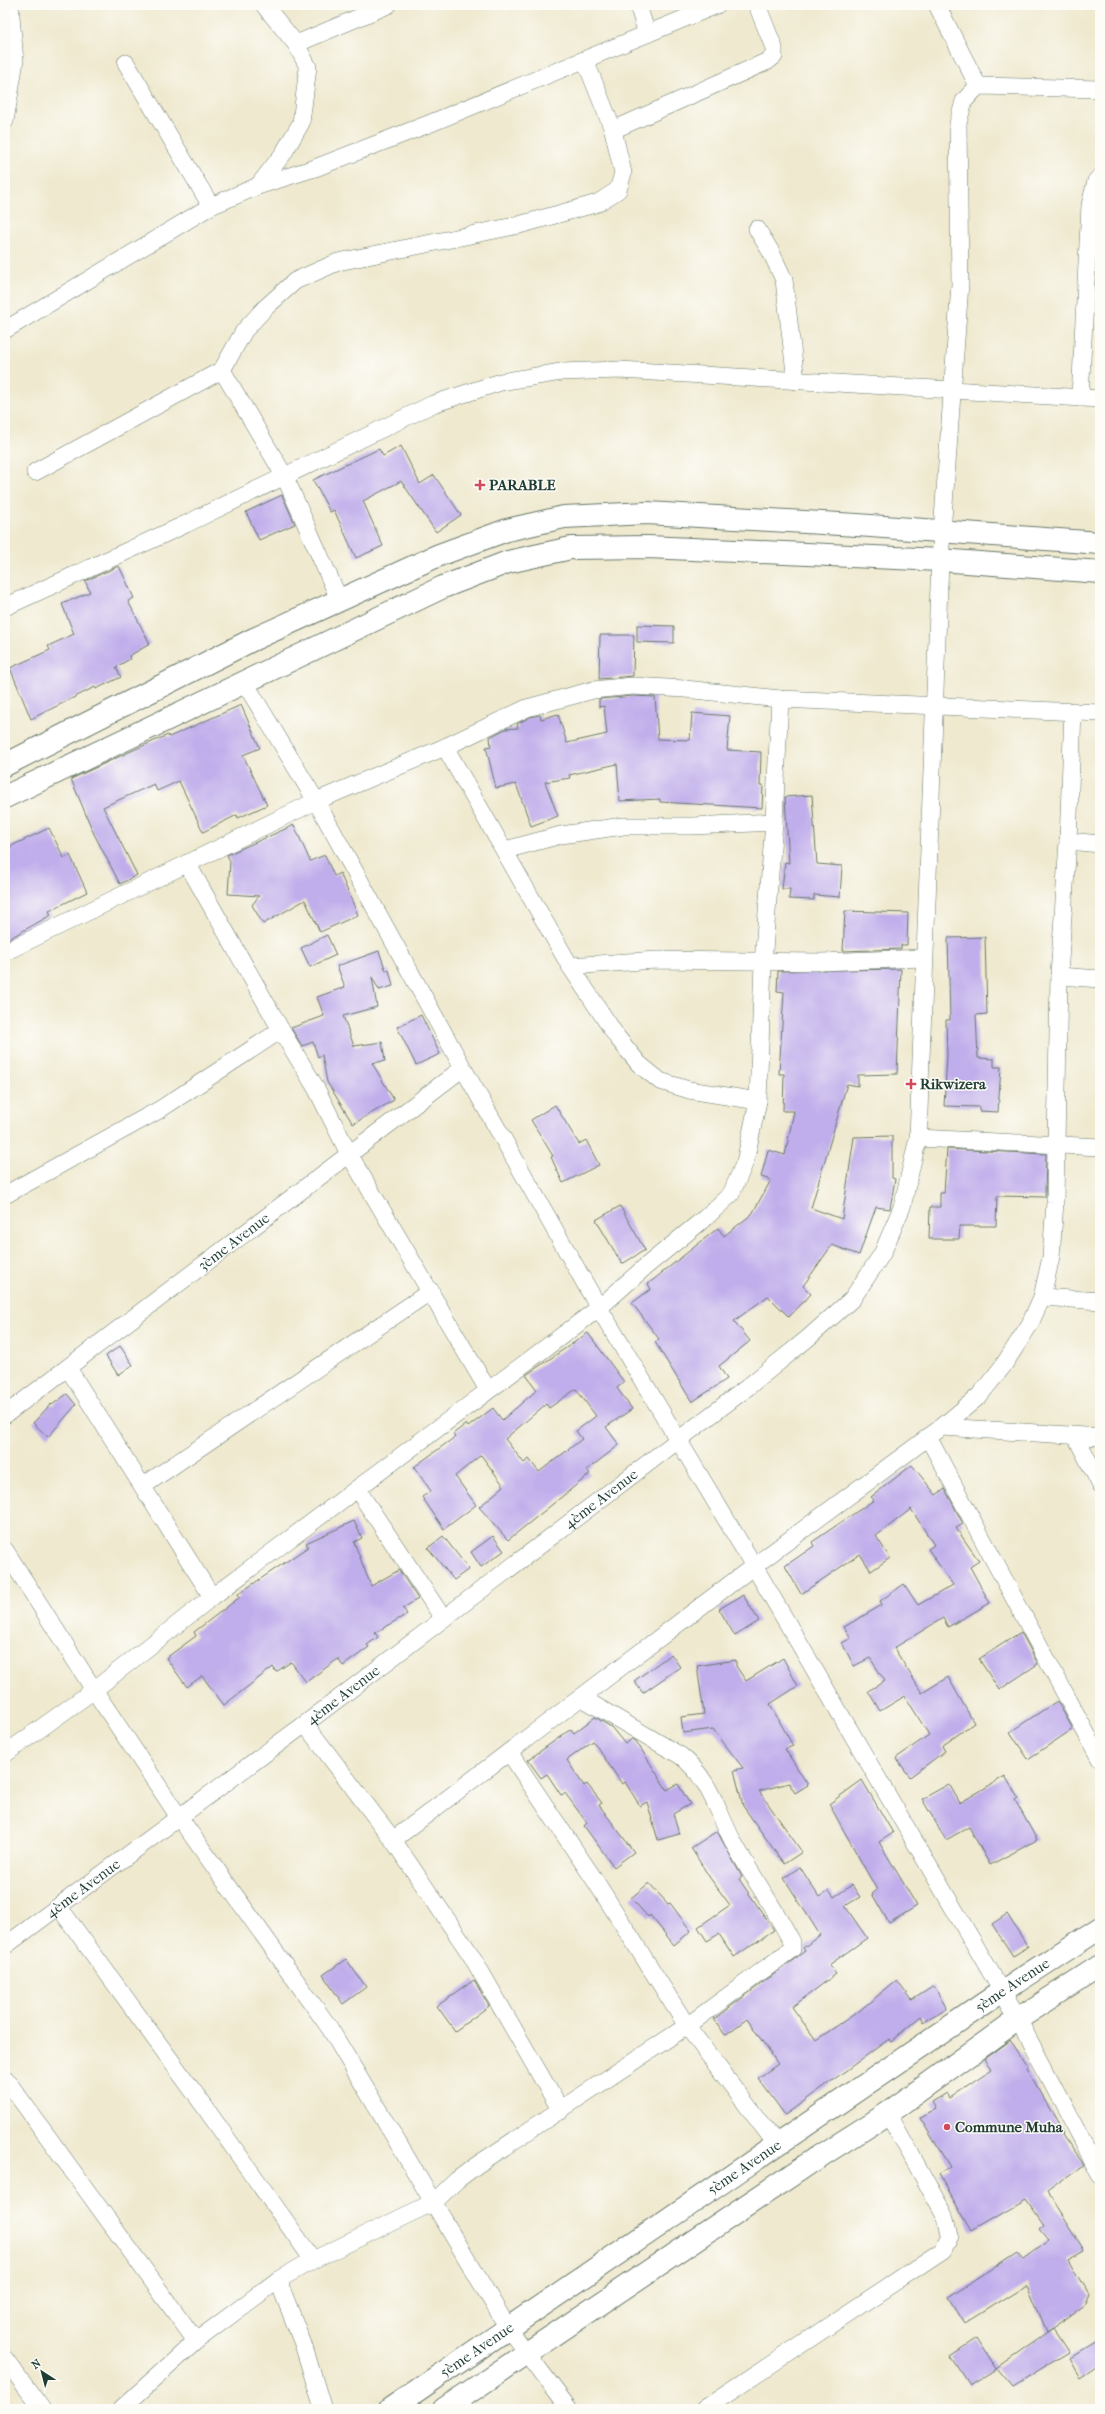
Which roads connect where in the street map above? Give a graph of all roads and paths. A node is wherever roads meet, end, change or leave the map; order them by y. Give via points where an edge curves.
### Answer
1 (10, 5) edge
2 (264, 5) edge
3 (388, 5) edge
4 (638, 5) edge
5 (717, 5) edge
6 (757, 5) edge
7 (937, 5) edge
8 (647, 34) junction
9 (296, 44) junction
10 (585, 60) junction
11 (126, 63) dead end
12 (978, 86) junction
13 (1100, 89) edge
14 (5, 121) edge
15 (613, 130) junction
16 (1100, 177) edge
17 (258, 186) junction
18 (211, 206) junction
19 (757, 229) dead end
20 (1093, 282) edge
21 (5, 330) edge
22 (222, 370) junction
23 (796, 381) junction
24 (951, 389) junction
25 (1080, 398) junction
26 (1100, 399) edge
27 (35, 472) dead end
28 (285, 477) junction
29 (941, 532) junction
30 (1100, 543) edge
31 (940, 560) junction
32 (1100, 572) edge
33 (339, 599) junction
34 (5, 607) edge
35 (245, 683) junction
36 (780, 698) junction
37 (933, 704) junction
38 (1073, 711) junction
39 (1100, 713) edge
40 (445, 747) junction
41 (5, 765) edge
42 (5, 797) edge
43 (316, 801) junction
44 (774, 822) junction
45 (1068, 841) junction
46 (1100, 844) edge
47 (506, 850) junction
48 (187, 863) junction
49 (5, 952) edge
50 (923, 958) junction
51 (763, 962) junction
52 (570, 966) junction
53 (1060, 976) junction
54 (1100, 979) edge
55 (281, 1030) junction
56 (463, 1068) junction
57 (758, 1101) junction
58 (918, 1138) junction
59 (1056, 1144) junction
60 (1100, 1147) edge
61 (349, 1154) junction
62 (5, 1196) edge
63 (431, 1291) junction
64 (1042, 1297) junction
65 (1100, 1300) edge
66 (599, 1308) junction
67 (68, 1368) junction
68 (488, 1390) junction
69 (5, 1415) edge
70 (942, 1427) junction
71 (928, 1437) junction
72 (1076, 1437) junction
73 (1100, 1438) edge
74 (677, 1440) junction
75 (1100, 1484) edge
76 (142, 1486) junction
77 (357, 1489) junction
78 (5, 1550) edge
79 (754, 1566) junction
80 (212, 1597) junction
81 (443, 1618) junction
82 (94, 1690) junction
83 (582, 1698) junction
84 (305, 1724) junction
85 (1098, 1748) edge
86 (509, 1752) junction
87 (5, 1754) edge
88 (179, 1817) junction
89 (393, 1840) junction
90 (58, 1907) junction
91 (1100, 1928) edge
92 (5, 1946) edge
93 (1100, 1966) edge
94 (1001, 1992) junction
95 (1018, 2019) junction
96 (687, 2026) junction
97 (5, 2078) edge
98 (561, 2111) junction
99 (888, 2114) junction
100 (777, 2145) junction
101 (1100, 2175) edge
102 (434, 2202) junction
103 (313, 2260) junction
104 (278, 2280) junction
105 (508, 2328) junction
106 (196, 2341) junction
107 (528, 2354) junction
108 (5, 2359) edge
109 (42, 2409) edge
110 (121, 2409) edge
111 (323, 2409) edge
112 (390, 2409) edge
113 (444, 2409) edge
114 (569, 2409) edge
115 (704, 2409) edge

1 - 14 street via 15,61
2 - 9 street
3 - 9 street
4 - 8 street
5 - 8 street
6 - 15 street via 774,48 774,56 768,61
7 - 12 street
8 - 10 street
9 - 17 street via 308,67 300,123 283,154
10 - 15 street
10 - 17 street via 315,168
11 - 18 street
12 - 13 street
12 - 24 street, 4ème Avenue via 964,100 958,123 960,284
15 - 22 street via 623,173 618,190 598,203 450,240 338,262 295,281 244,331
16 - 20 street via 1096,181 1090,204
17 - 18 street
18 - 21 street
19 - 23 street via 784,280
20 - 25 street
22 - 27 street
22 - 28 street
23 - 24 street
23 - 28 street via 620,370 561,372 501,382 433,404
24 - 25 street
24 - 29 street, 4ème Avenue
25 - 26 street
28 - 33 street
28 - 34 street
29 - 30 street
29 - 31 street, 4ème Avenue
29 - 33 street via 647,513 564,518 506,530 439,555
31 - 32 street
31 - 35 street via 648,548 571,548 508,562 443,587 360,625
31 - 37 street, 4ème Avenue
33 - 41 street via 252,640
35 - 42 street
35 - 43 street
36 - 37 street
36 - 40 street via 632,686 593,690 526,708
36 - 44 street
37 - 38 street
37 - 50 street, 4ème Avenue
38 - 39 street
38 - 45 street
40 - 43 street
40 - 47 street
43 - 48 street
43 - 56 street
44 - 47 street via 623,826 561,835
44 - 51 street
45 - 46 street
45 - 53 street
47 - 52 street
48 - 49 street
48 - 55 street
50 - 51 street
50 - 58 street, 4ème Avenue
51 - 52 street via 656,960
51 - 57 street
52 - 57 street via 638,1064 660,1080 689,1090
53 - 54 street
53 - 59 street
55 - 61 street via 316,1088
55 - 62 street via 159,1110
56 - 61 street, 3ème Avenue
56 - 66 street
57 - 66 street via 745,1162 731,1194
58 - 59 street
58 - 74 street, 4ème Avenue via 899,1214 882,1254 852,1299 807,1340
59 - 60 street
59 - 64 street via 1051,1257
61 - 63 street
61 - 67 street, 3ème Avenue
63 - 68 street
63 - 76 street
64 - 65 street
64 - 70 street via 1030,1324 1003,1366 979,1396
66 - 68 street
66 - 74 street
67 - 69 street, 3ème Avenue
67 - 76 street
68 - 77 street
70 - 71 street
70 - 72 street
71 - 79 street
71 - 85 street
72 - 73 street
72 - 75 street
74 - 79 street
74 - 81 street, 4ème Avenue
76 - 80 street
77 - 80 street
77 - 81 street
78 - 82 street
79 - 83 street
79 - 94 street
80 - 82 street
81 - 84 street, 4ème Avenue
82 - 87 street
82 - 88 street
83 - 86 street
83 - 96 street via 681,1756 695,1767 707,1784 735,1846 792,1942 792,1949 787,1954
84 - 88 street, 4ème Avenue
84 - 89 street
86 - 89 street
86 - 96 street via 596,1882
88 - 90 street, 4ème Avenue
88 - 102 street via 330,2027
89 - 98 street via 471,1955
90 - 92 street, 4ème Avenue
90 - 103 street
91 - 94 street, 5ème Avenue
93 - 95 street, 5ème Avenue
94 - 95 street
94 - 100 street, 5ème Avenue
95 - 99 street, 5ème Avenue
95 - 101 street
96 - 98 street
96 - 100 street
97 - 106 street
98 - 102 street via 477,2165
99 - 107 street, 5ème Avenue via 808,2164
99 - 115 street via 946,2218 950,2236 943,2250
100 - 105 street, 5ème Avenue
102 - 103 street
102 - 105 street
103 - 104 street
104 - 106 street
104 - 111 street via 303,2344
105 - 107 street
105 - 112 street, 5ème Avenue
106 - 110 street
107 - 113 street, 5ème Avenue
107 - 114 street
108 - 109 street

